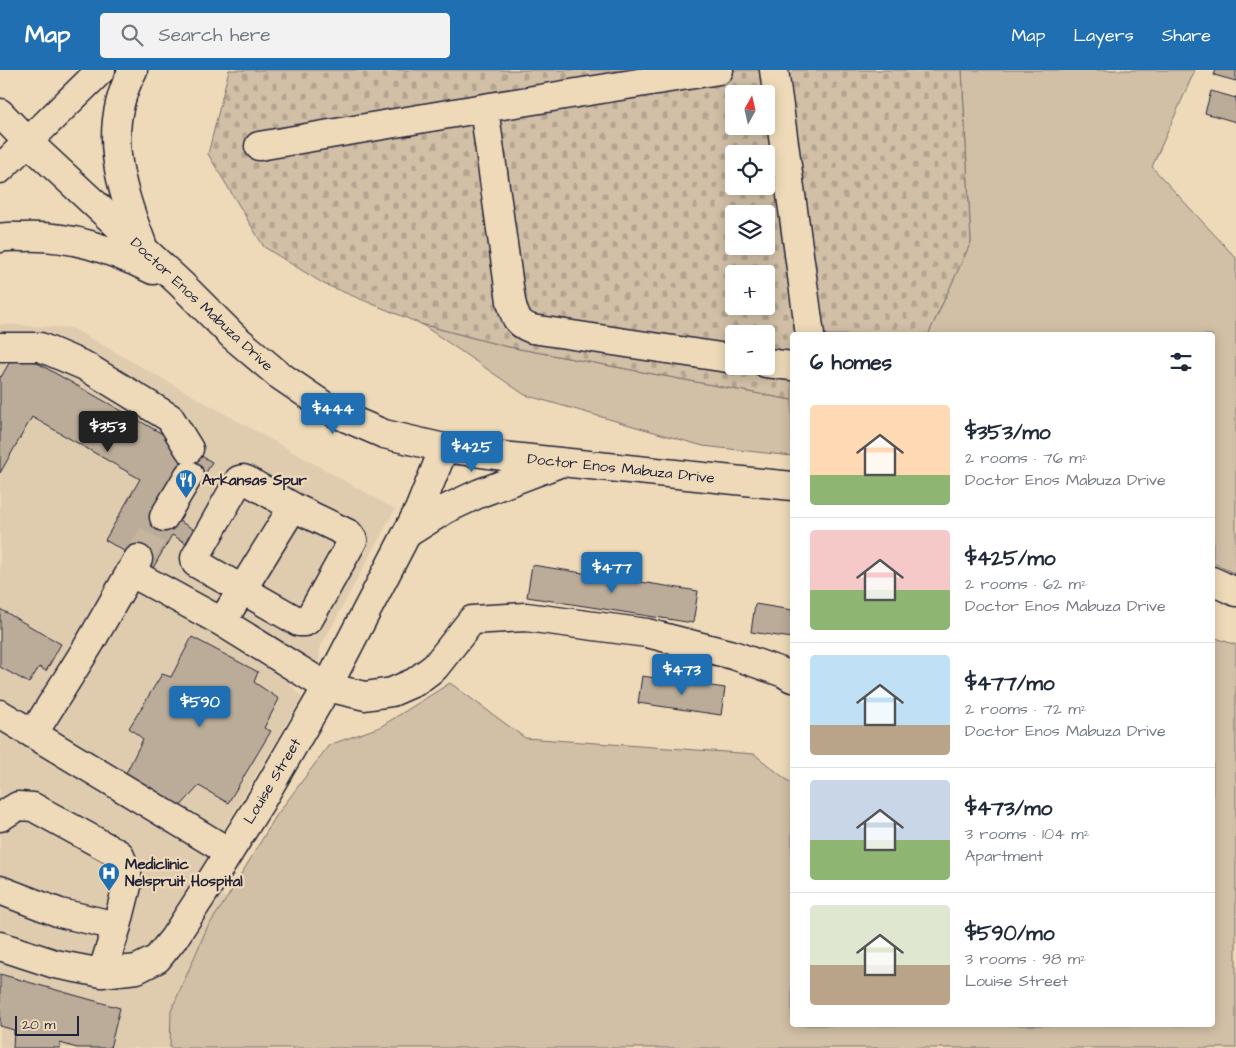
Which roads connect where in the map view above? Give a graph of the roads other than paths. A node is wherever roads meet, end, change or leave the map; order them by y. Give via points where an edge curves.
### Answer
1 (101, 70) edge
2 (133, 70) edge
3 (719, 70) edge
4 (774, 70) edge
5 (484, 108) junction
6 (0, 113) edge
7 (28, 142) junction
8 (259, 146) dead end
9 (0, 169) edge
10 (0, 238) edge
11 (144, 249) junction
12 (181, 284) junction
13 (810, 332) edge
14 (0, 347) edge
15 (725, 358) edge
16 (775, 364) edge
17 (790, 366) edge
18 (444, 448) junction
19 (560, 462) junction
20 (790, 486) edge
21 (294, 507) junction
22 (164, 517) tunnel mouth
23 (408, 533) junction
24 (1215, 582) edge
25 (243, 590) junction
26 (1236, 592) edge
27 (222, 622) junction
28 (790, 677) edge
29 (327, 687) junction
30 (0, 714) edge
31 (33, 734) junction
32 (0, 817) edge
33 (229, 852) junction
34 (0, 890) edge
35 (117, 926) junction
36 (0, 946) edge
37 (102, 973) junction

1 - 7 main road
2 - 11 main road via 120,100 116,154 121,181
3 - 5 main road
4 - 13 main road
5 - 8 main road
5 - 15 main road via 510,301 521,325
6 - 7 main road, Doctor Enos Mabuza Drive
7 - 9 main road
7 - 11 main road, Doctor Enos Mabuza Drive
10 - 12 main road via 38,236 78,241 120,254
11 - 12 main road, Doctor Enos Mabuza Drive
12 - 18 main road, Doctor Enos Mabuza Drive via 233,336 279,375 335,412 384,434
14 - 22 main road via 40,347 85,366 170,418 189,462
16 - 17 main road
18 - 19 main road, Doctor Enos Mabuza Drive
18 - 23 main road, Louise Street
19 - 20 main road, Doctor Enos Mabuza Drive
19 - 23 main road via 480,493 446,509
21 - 25 main road
21 - 25 main road via 246,480 239,480 195,561
21 - 25 main road via 349,534 353,540 309,619 299,622
23 - 29 main road, Louise Street
24 - 26 main road
25 - 27 main road
27 - 29 main road
27 - 31 main road via 134,566
28 - 29 main road via 733,655 647,634 526,617 472,620 434,667 415,682 392,692 366,696
29 - 33 main road, Louise Street
30 - 31 main road
31 - 33 main road
32 - 35 main road via 18,806 32,806 119,854 128,872
33 - 37 main road, Louise Street via 157,959 137,969
34 - 35 main road via 60,913
35 - 37 main road
36 - 37 main road, Louise Street via 55,964

